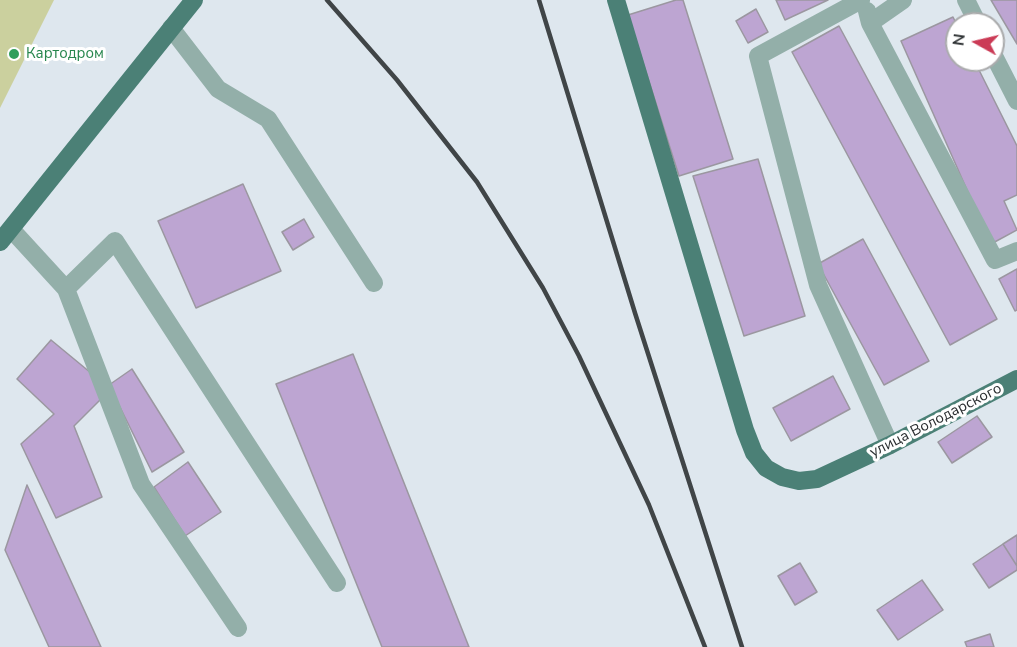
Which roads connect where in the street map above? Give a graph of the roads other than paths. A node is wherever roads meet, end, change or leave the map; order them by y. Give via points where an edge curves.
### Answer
1 (194, 0) edge
2 (616, 0) edge
3 (862, 0) edge
4 (903, 0) edge
5 (870, 23) junction
6 (171, 28) junction
7 (1002, 72) edge
8 (1017, 101) edge
9 (5, 236) edge
10 (1017, 251) edge
11 (374, 283) dead end
12 (66, 290) junction
13 (1017, 379) edge
14 (890, 445) junction
15 (337, 583) dead end
16 (238, 628) dead end

1 - 6 main road
2 - 14 main road, улица Володарского via 754,453 766,468 799,481 817,479
3 - 5 lane
3 - 14 lane via 758,56 818,285
4 - 5 lane
5 - 10 lane via 995,260
6 - 9 main road
6 - 11 lane via 219,89 268,119
7 - 8 lane
9 - 12 lane
12 - 15 lane via 115,241
12 - 16 lane via 141,484
13 - 14 main road, улица Володарского

